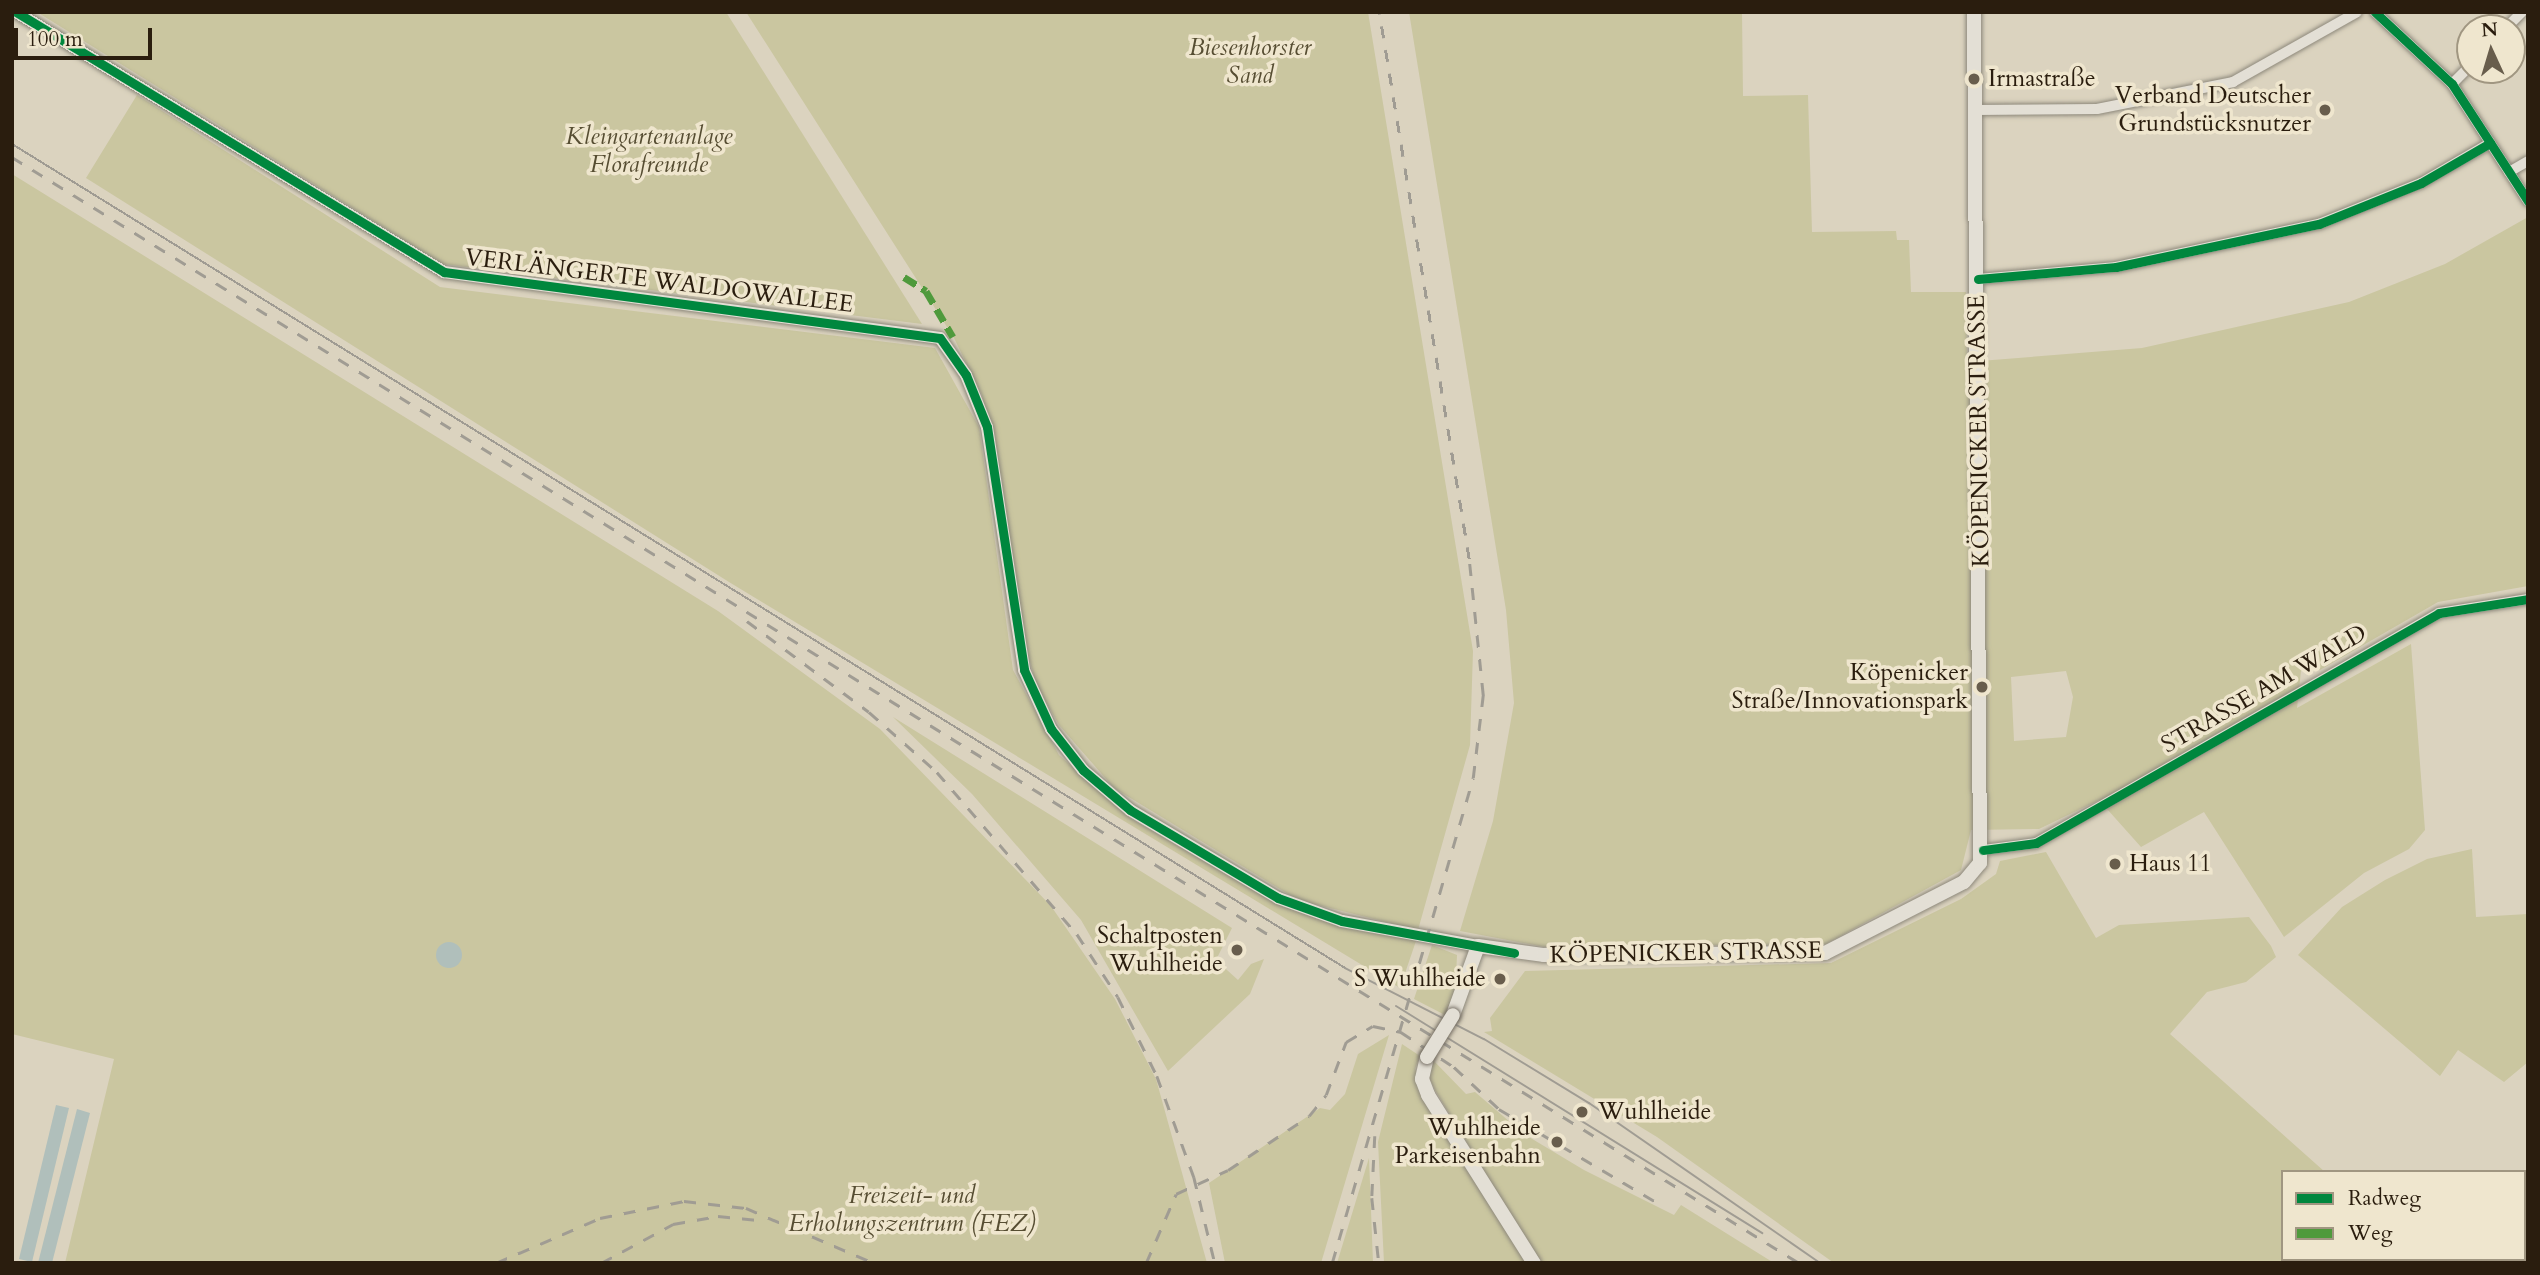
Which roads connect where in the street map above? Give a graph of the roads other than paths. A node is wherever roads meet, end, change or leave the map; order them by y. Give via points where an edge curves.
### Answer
1 (16, 12) edge
2 (1973, 12) edge
3 (2357, 12) edge
4 (2375, 12) edge
5 (2456, 80) edge
6 (2452, 84) junction
7 (1975, 110) junction
8 (2490, 143) junction
9 (2528, 161) edge
10 (2510, 172) junction
11 (2528, 201) edge
12 (1978, 279) junction
13 (2528, 599) edge
14 (1983, 850) junction
15 (1478, 946) junction
16 (1534, 1263) edge

1 - 15 street, VERLÄNGERTE WALDOWALLEE via 444,272 918,332 947,343 987,427 1024,670 1051,729 1083,770 1130,810 1278,898 1342,921
2 - 7 main road, KÖPENICKER STRASSE
3 - 7 street via 2223,85 2097,108
4 - 6 street
5 - 6 street
6 - 8 street
7 - 12 main road, KÖPENICKER STRASSE
8 - 10 street
8 - 12 street via 2421,183 2319,224 2116,267
9 - 10 street
10 - 11 street
12 - 14 main road, KÖPENICKER STRASSE
13 - 14 street, STRASSE AM WALD via 2471,604 2410,627 2031,845
14 - 15 main road, KÖPENICKER STRASSE via 1964,882 1825,953 1544,955
15 - 16 main road, bridge via 1453,1015 1427,1057 1422,1079

